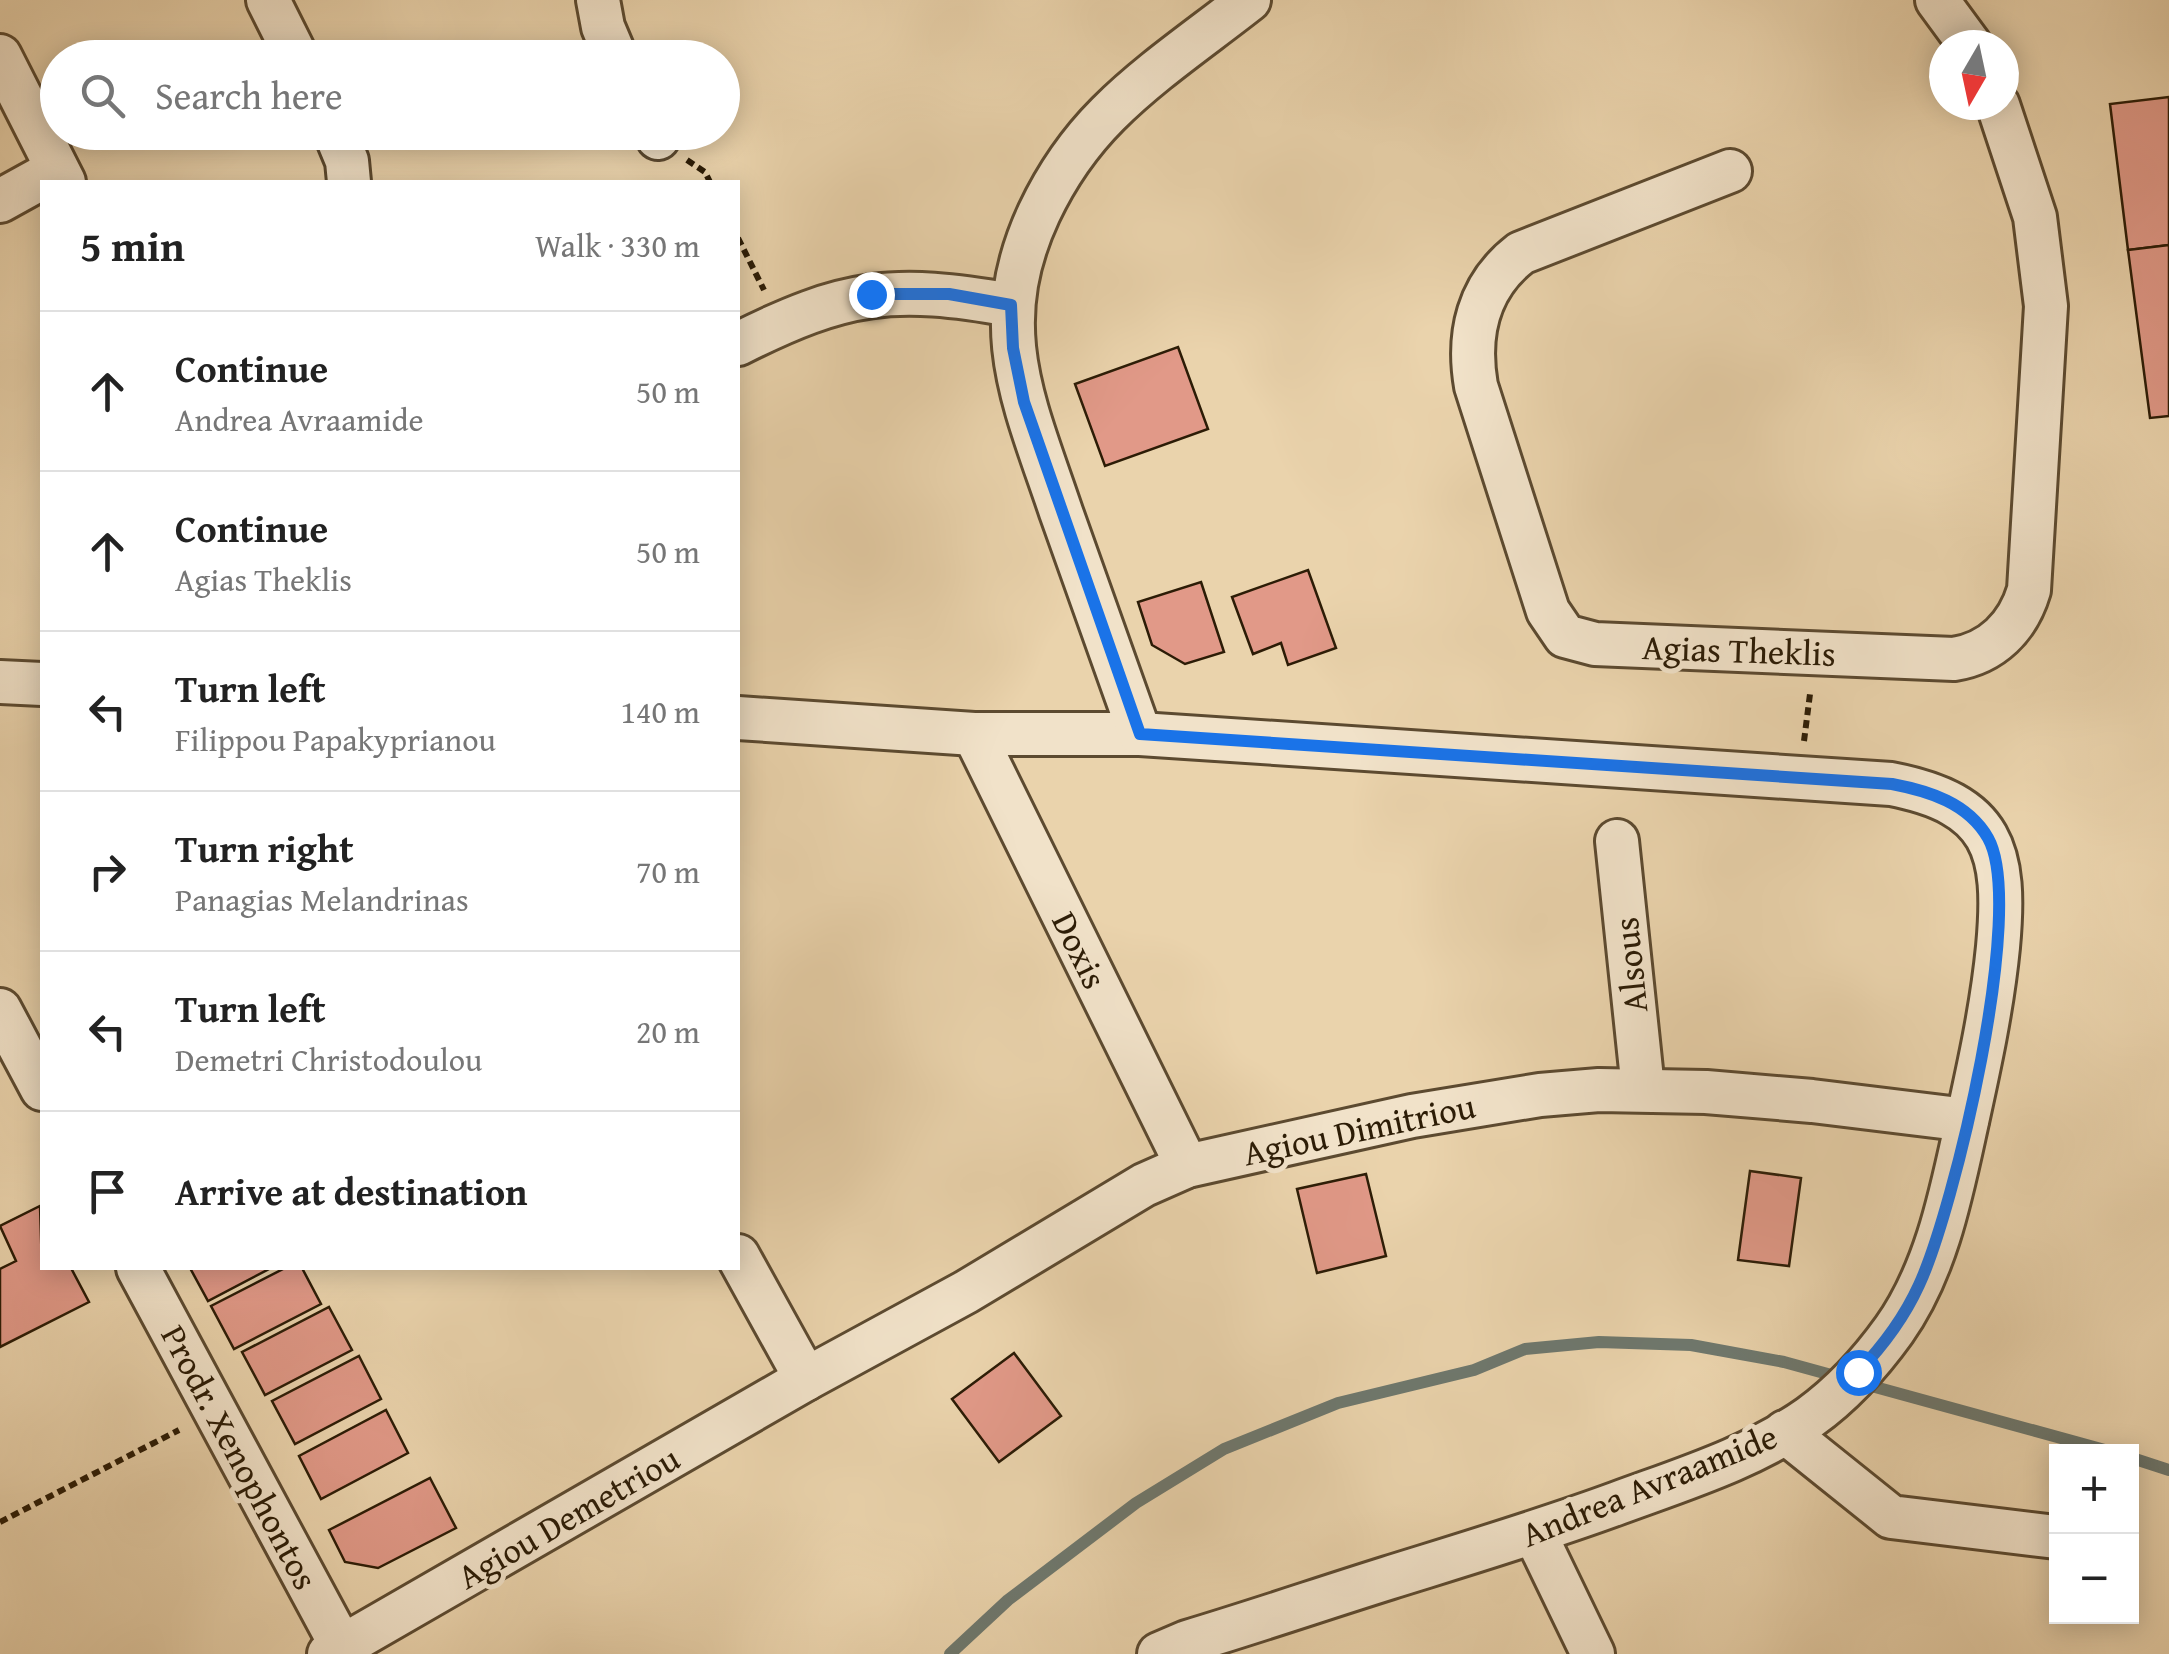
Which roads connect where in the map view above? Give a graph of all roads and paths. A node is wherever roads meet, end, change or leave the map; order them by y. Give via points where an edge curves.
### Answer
1 (268, 0) edge
2 (598, 0) edge
3 (1249, 0) edge
4 (1944, 2) edge
5 (1961, 30) edge
6 (288, 40) edge
7 (608, 40) edge
8 (0, 56) edge
9 (2003, 120) edge
10 (40, 136) edge
11 (47, 150) edge
12 (343, 150) edge
13 (1730, 171) dead end
14 (60, 176) edge
15 (349, 180) edge
16 (40, 184) edge
17 (0, 200) edge
18 (740, 242) edge
19 (1011, 305) junction
20 (780, 324) junction
21 (740, 343) edge
22 (1816, 653) junction
23 (0, 682) edge
24 (40, 684) edge
25 (740, 718) edge
26 (974, 734) junction
27 (1140, 734) junction
28 (1799, 777) junction
29 (1617, 841) dead end
30 (0, 1010) edge
31 (40, 1085) edge
32 (1643, 1089) junction
33 (1967, 1120) junction
34 (1187, 1166) junction
35 (740, 1260) edge
36 (139, 1270) edge
37 (806, 1379) junction
38 (215, 1411) junction
39 (1785, 1432) junction
40 (0, 1522) edge
41 (1535, 1534) junction
42 (2049, 1536) edge
43 (336, 1650) edge
44 (1159, 1654) edge
45 (1593, 1654) edge

1 - 6 street
2 - 7 street
3 - 19 street via 1129,94 1078,148 1028,236
4 - 5 street
8 - 10 street
9 - 22 street, Agias Theklis via 2035,217 2046,306 2024,607 2001,638 1971,656
11 - 14 street
12 - 15 street
13 - 22 street, Agias Theklis via 1521,253 1486,292 1473,368 1542,596 1566,636 1595,644
16 - 17 street
18 - 20 path
19 - 20 street via 949,294 871,294
19 - 27 street via 1024,402
20 - 21 street
22 - 28 path
23 - 24 street
25 - 26 street
26 - 27 street
26 - 34 street, Doxis
27 - 28 street
28 - 33 street via 1922,790 1979,824 1996,857 1994,980
29 - 32 street, Alsous
30 - 31 street
32 - 33 street, Agiou Dimitriou
32 - 34 street, Agiou Dimitriou via 1480,1104
33 - 39 street, Andrea Avraamide via 1934,1250 1910,1304 1877,1352 1832,1398
34 - 37 street, Agiou Dimitriou
35 - 37 street
36 - 38 street, Prodr. Xenophontos
37 - 43 street, Agiou Demetriou
38 - 40 path
38 - 43 street, Prodr. Xenophontos
39 - 41 street, Andrea Avraamide via 1682,1480
39 - 42 street via 1891,1517
41 - 44 street, Andrea Avraamide
41 - 45 street

